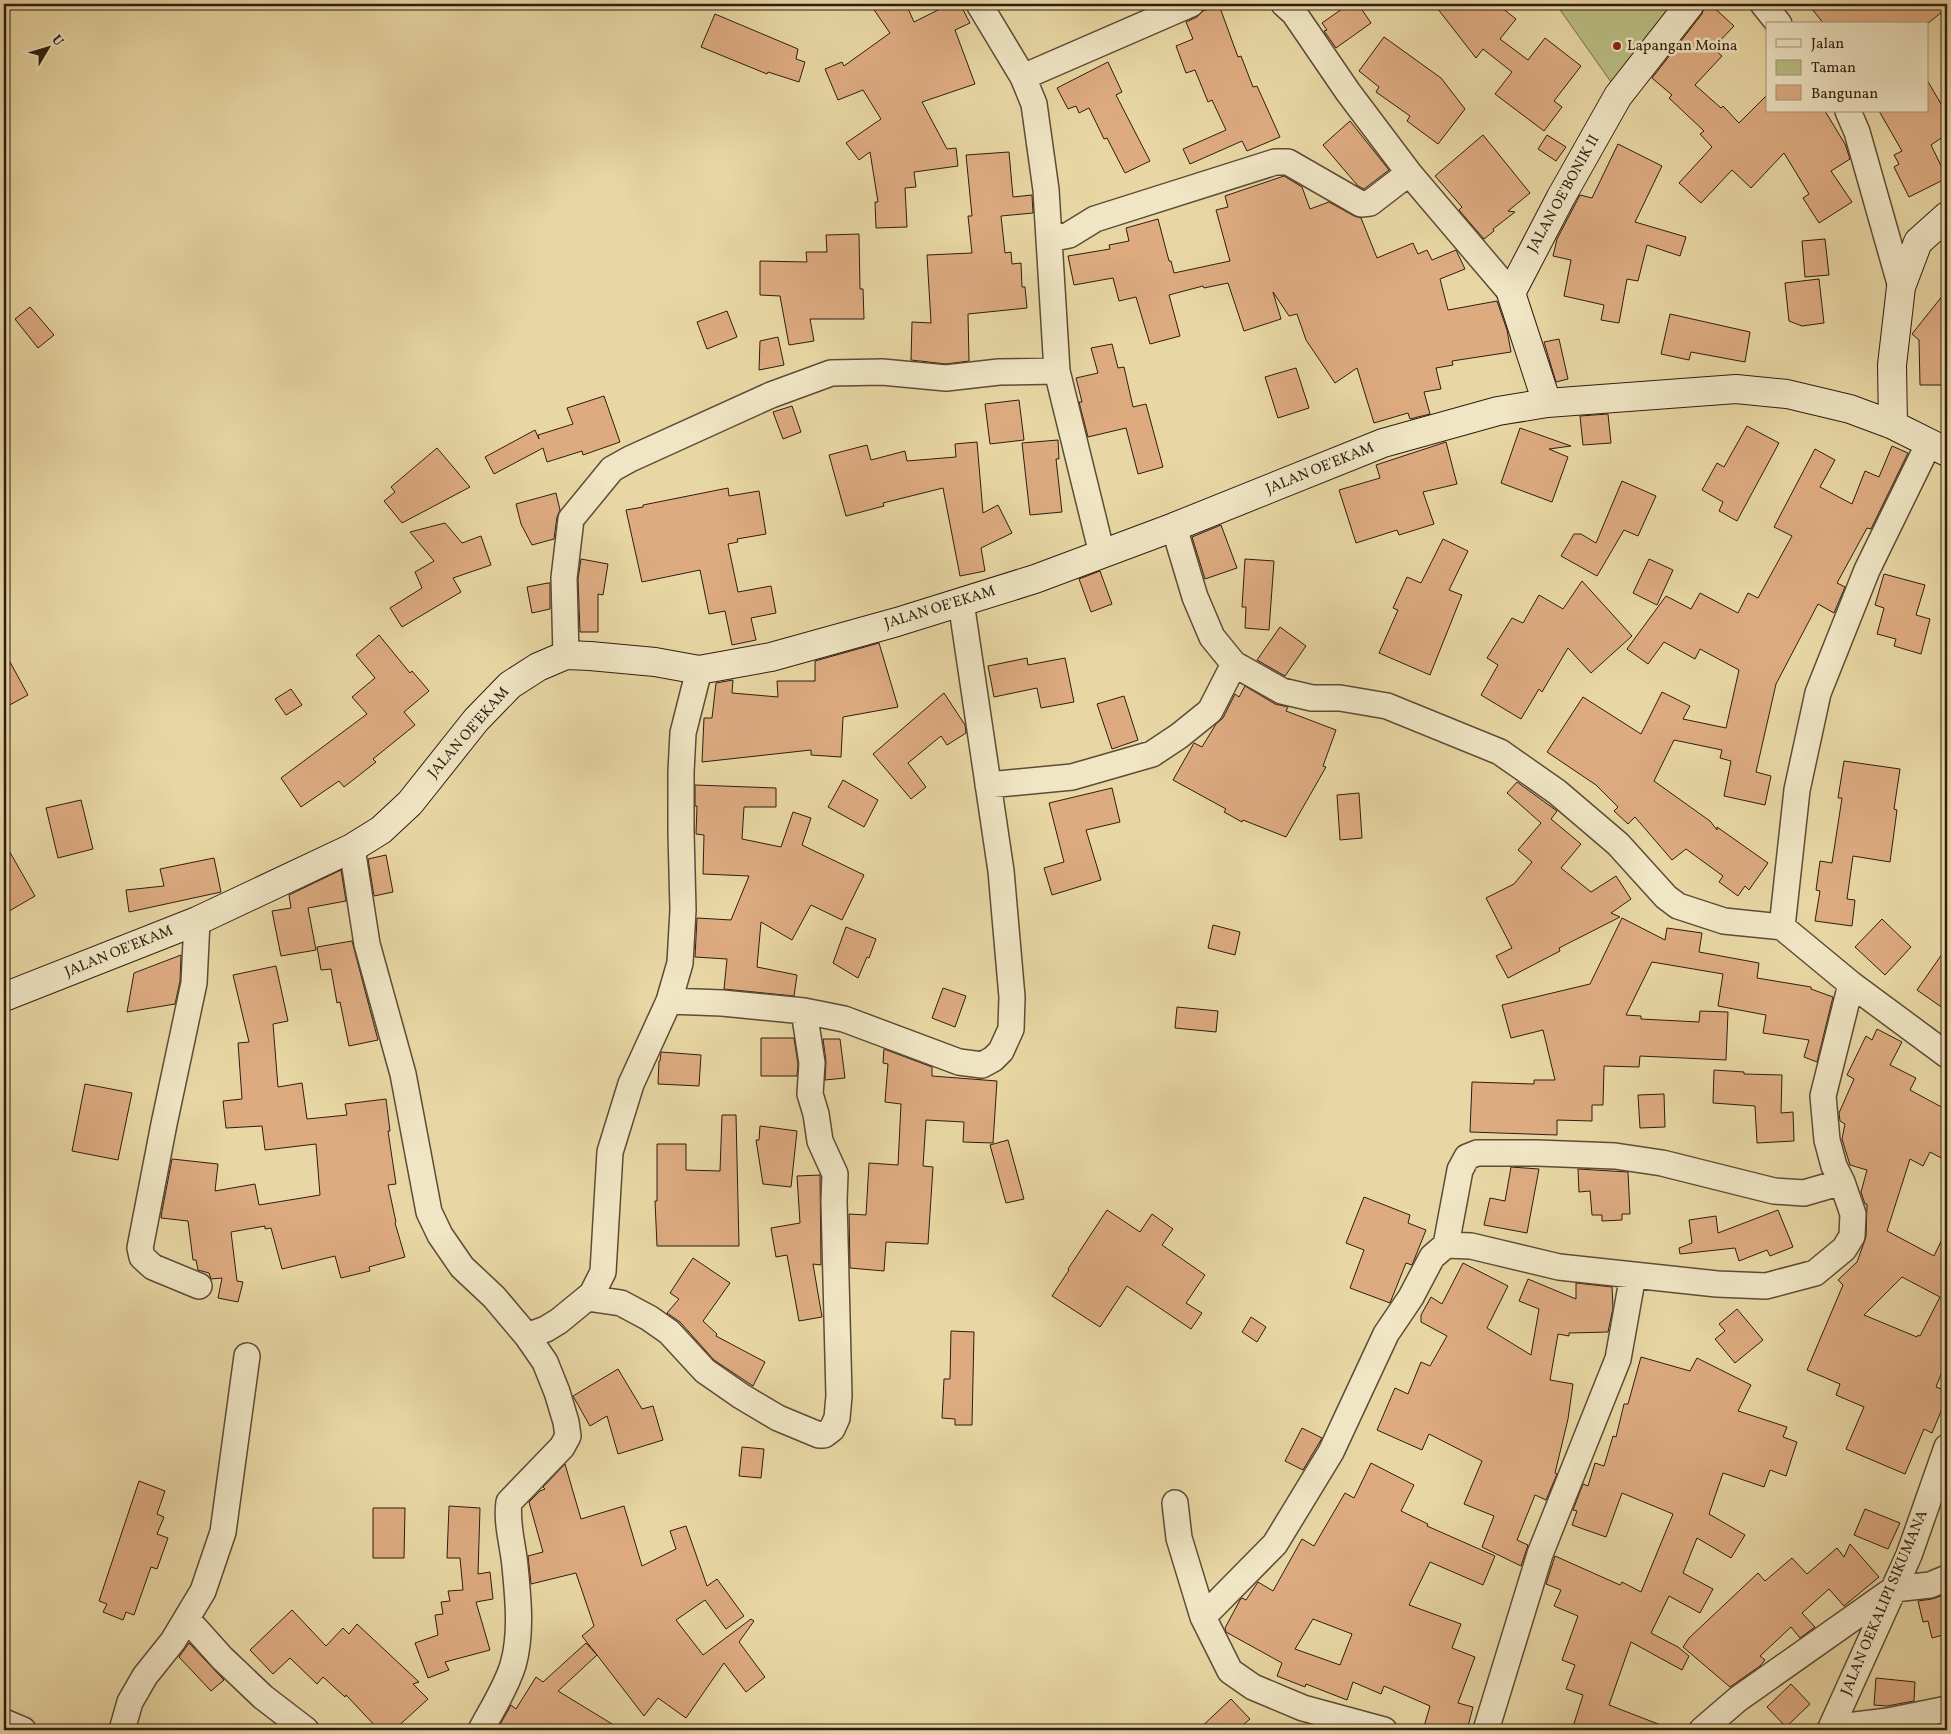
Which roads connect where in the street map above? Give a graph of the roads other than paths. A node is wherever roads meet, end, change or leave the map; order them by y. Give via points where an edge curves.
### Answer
1 (979, 4) edge
2 (1190, 4) edge
3 (1284, 4) edge
4 (1690, 4) edge
5 (1763, 4) edge
6 (1777, 22) edge
7 (1023, 77) junction
8 (1848, 112) edge
9 (1409, 174) junction
10 (1947, 216) edge
11 (1049, 239) junction
12 (1901, 287) junction
13 (1511, 293) junction
14 (1057, 371) junction
15 (1547, 404) junction
16 (1893, 425) junction
17 (1938, 448) edge
18 (1174, 527) junction
19 (1102, 554) junction
20 (961, 602) junction
21 (566, 655) junction
22 (1234, 664) junction
23 (699, 670) junction
24 (988, 785) junction
25 (352, 848) junction
26 (197, 921) junction
27 (1782, 927) junction
28 (1851, 984) junction
29 (4, 997) edge
30 (669, 1001) junction
31 (804, 1012) junction
32 (1947, 1055) edge
33 (1842, 1182) junction
34 (1446, 1245) junction
35 (1633, 1275) junction
36 (199, 1286) dead end
37 (587, 1298) junction
38 (527, 1336) junction
39 (247, 1356) dead end
40 (1947, 1447) edge
41 (1175, 1503) dead end
42 (1947, 1578) edge
43 (1894, 1589) junction
44 (1203, 1617) junction
45 (187, 1618) junction
46 (1947, 1710) edge
47 (4, 1722) edge
48 (1830, 1729) edge
49 (23, 1730) edge
50 (122, 1730) edge
51 (306, 1730) edge
52 (481, 1730) edge
53 (1384, 1730) edge
54 (1486, 1730) edge
55 (1702, 1730) edge

1 - 7 street
2 - 7 street
3 - 9 street via 1294,13
4 - 13 street, JALAN OE'BONIK II via 1618,96
5 - 6 street
7 - 11 street via 1034,104 1039,133
8 - 12 street
9 - 11 street via 1370,203 1361,204 1288,162 1274,162 1095,219 1069,235
9 - 13 street
10 - 12 street via 1918,242
11 - 14 street
12 - 16 street via 1892,365
13 - 15 street
14 - 19 street
14 - 21 street via 999,372 946,378 882,372 831,373 770,394 612,469 571,519 564,578
15 - 16 street, JALAN OE'EKAM via 1736,389 1787,394 1850,409
15 - 18 street, JALAN OE'EKAM via 1498,411 1383,443
16 - 17 street, JALAN OE'EKAM
17 - 27 street via 1866,570 1818,693 1797,790
18 - 19 street, JALAN OE'EKAM
18 - 22 street via 1195,597 1212,637
19 - 20 street, JALAN OE'EKAM
20 - 23 street, JALAN OE'EKAM via 771,657
20 - 24 street
21 - 23 street, JALAN OE'EKAM via 655,662
21 - 25 street, JALAN OE'EKAM via 510,685 476,720 410,803 381,830
22 - 24 street via 1210,712 1152,754 1072,778
22 - 27 street via 1282,691 1312,698 1340,698 1387,706 1500,752 1557,792 1612,838 1678,906 1724,921
23 - 30 street via 683,733 681,824 684,910 680,963
24 - 31 street via 1001,871 1012,997 1011,1029 1001,1050 982,1065 959,1062 844,1019
25 - 26 street, JALAN OE'EKAM
25 - 38 street via 366,944 403,1074 429,1212 462,1267 494,1297
26 - 29 street, JALAN OE'EKAM
26 - 36 street via 194,983 140,1248 142,1257 153,1267
27 - 28 street
28 - 32 street
28 - 33 street via 1823,1096 1827,1140
30 - 31 street
30 - 37 street via 631,1084 610,1152 603,1272
31 - 37 street via 812,1063 810,1094 820,1142 835,1174 839,1372 836,1418 829,1433 819,1435 778,1418 741,1396 705,1372 669,1332 649,1318 621,1303
33 - 34 street via 1804,1194 1774,1191 1662,1163 1615,1156 1478,1153 1467,1157 1460,1170
33 - 35 street via 1853,1214 1852,1236 1844,1249 1815,1273 1766,1286
34 - 35 street via 1471,1246 1559,1267
34 - 44 street via 1432,1257 1386,1334 1330,1452 1275,1544
35 - 54 street via 1618,1359 1540,1554
37 - 38 street via 546,1329
38 - 52 street via 544,1362 557,1392 568,1436 547,1464 509,1502 508,1524 515,1567 518,1628 506,1684
39 - 45 street via 222,1532 202,1591
40 - 43 street, JALAN OEKALIPI SIKUMANA
41 - 44 street via 1179,1538
42 - 43 street via 1930,1585
43 - 48 street, JALAN OEKALIPI SIKUMANA
43 - 55 street via 1738,1699
44 - 53 street via 1230,1670 1252,1687 1303,1708
45 - 50 street via 145,1676 130,1702
45 - 51 street via 263,1697
46 - 48 street
47 - 49 street

